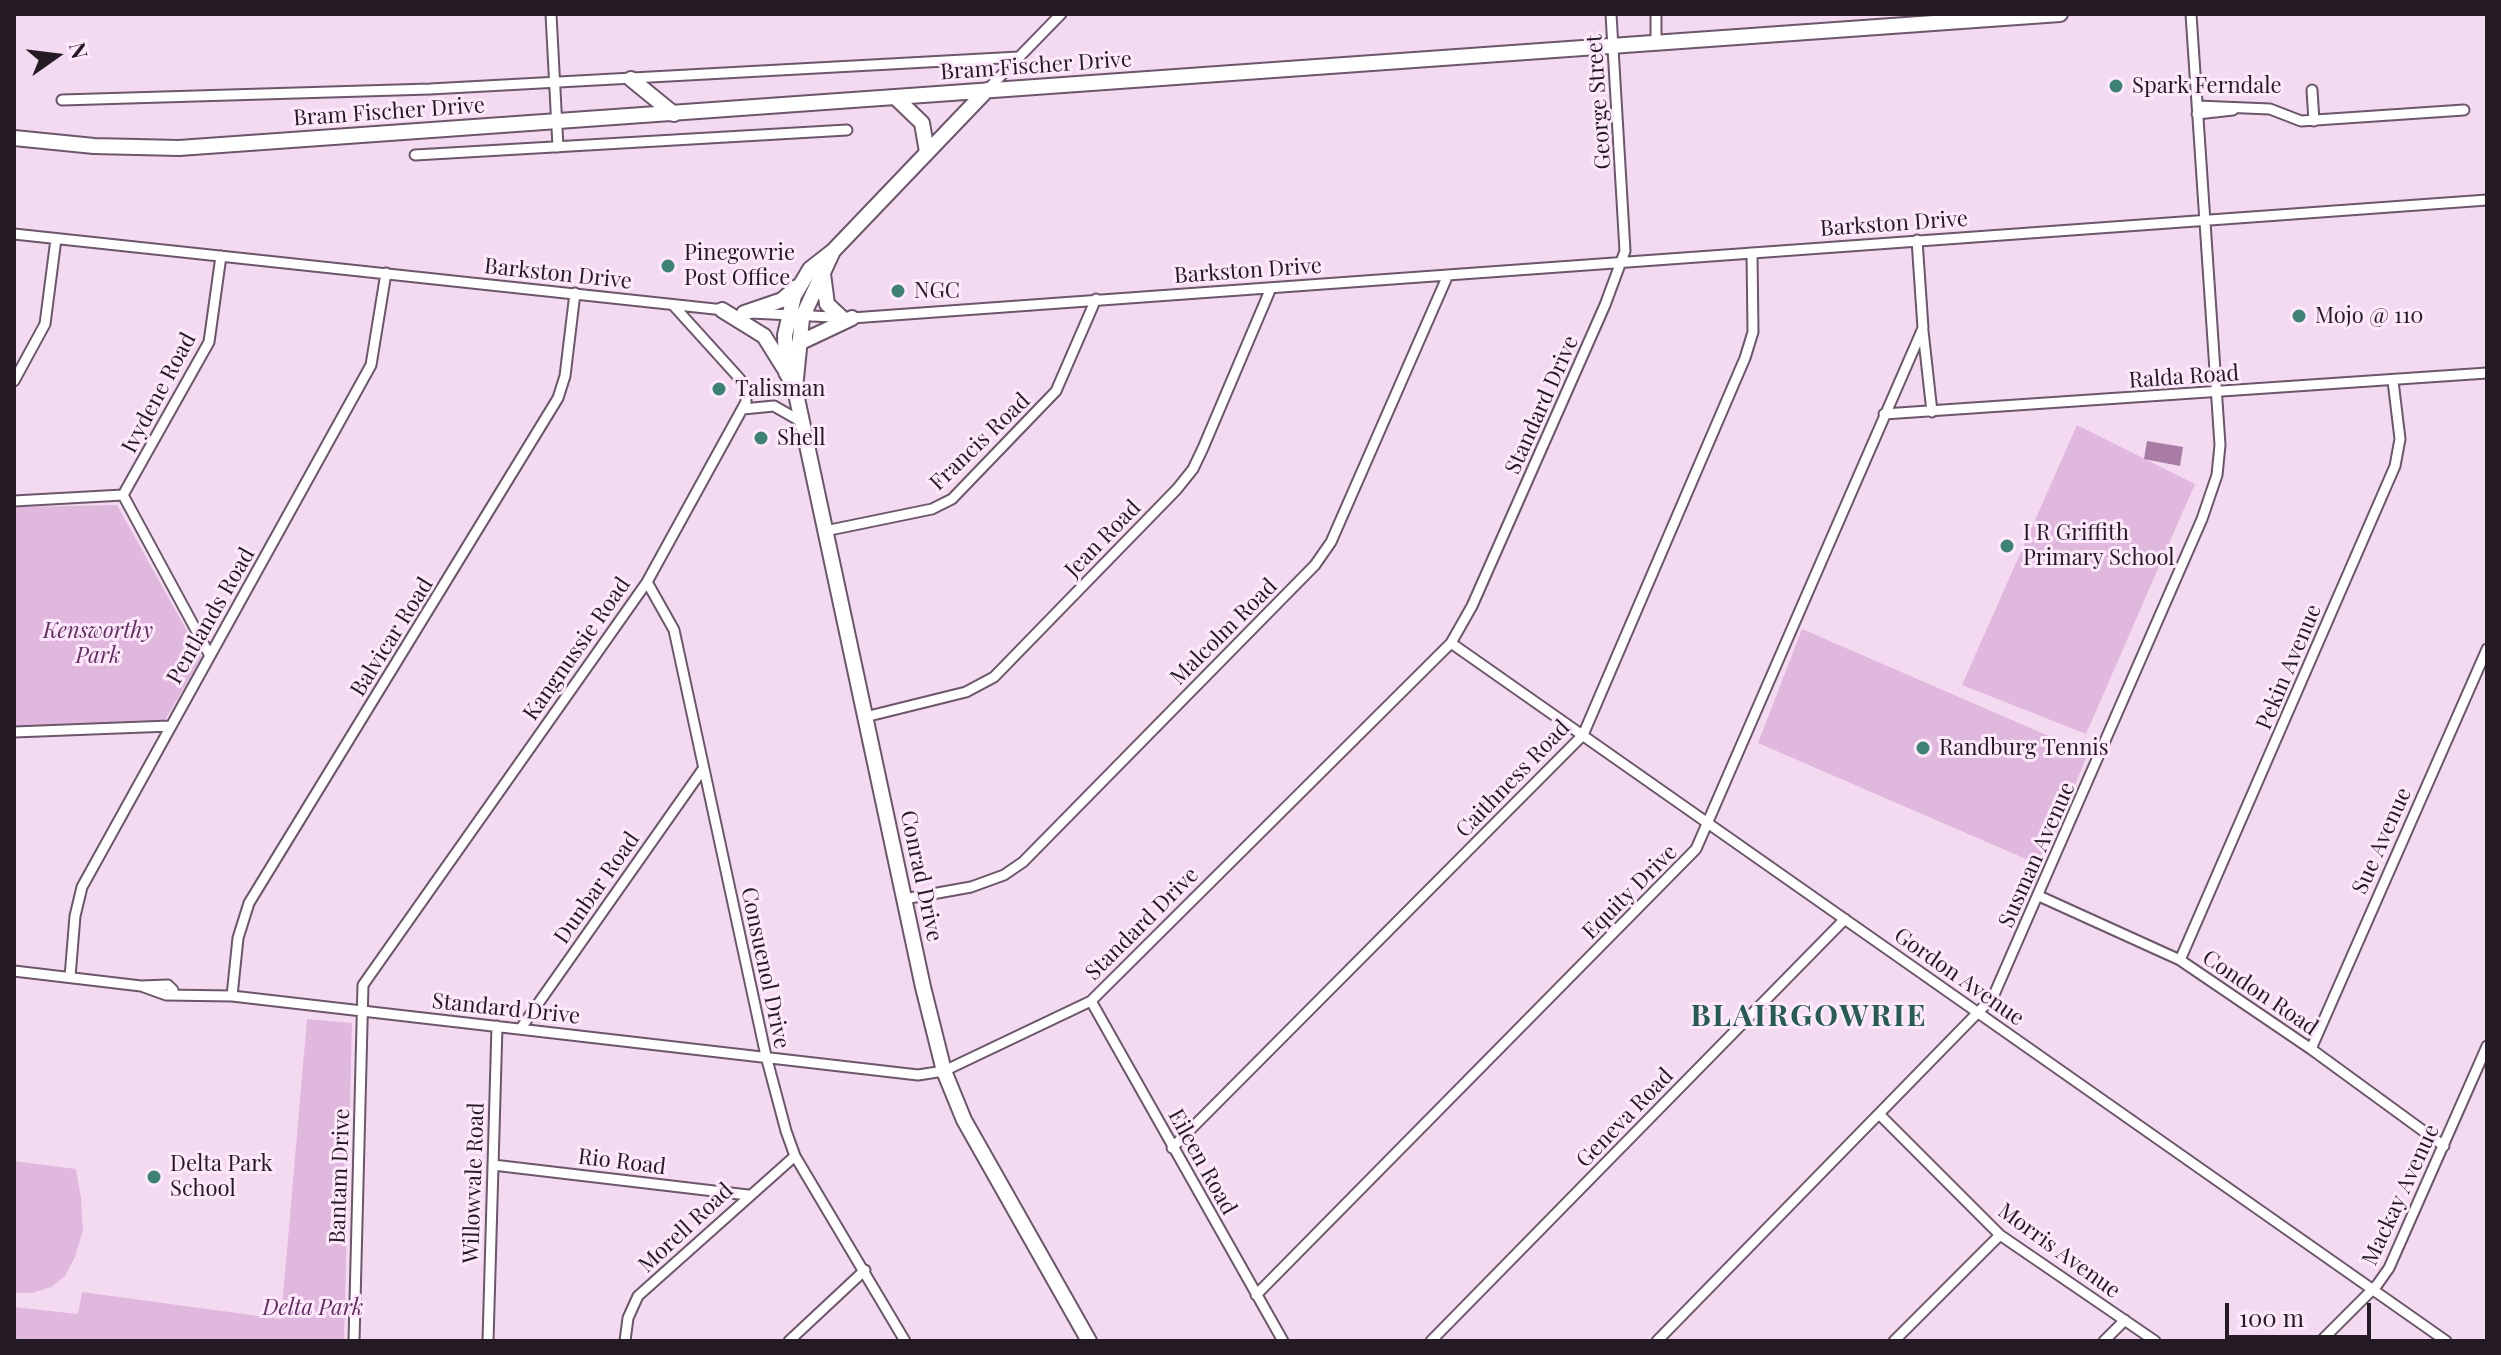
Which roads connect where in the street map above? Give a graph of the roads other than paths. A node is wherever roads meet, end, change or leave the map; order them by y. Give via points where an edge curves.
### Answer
1 (551, 14) edge
2 (1061, 14) edge
3 (1611, 14) edge
4 (1656, 14) edge
5 (2060, 14) edge
6 (2191, 14) edge
7 (1656, 43) junction
8 (1613, 47) junction
9 (1019, 57) junction
10 (631, 79) junction
11 (554, 83) junction
12 (987, 90) junction
13 (2312, 90) dead end
14 (896, 98) junction
15 (62, 100) dead end
16 (2197, 110) junction
17 (2464, 110) dead end
18 (674, 114) junction
19 (2314, 121) junction
20 (557, 122) junction
21 (847, 130) dead end
22 (14, 138) edge
23 (558, 147) junction
24 (927, 152) junction
25 (415, 155) dead end
26 (1623, 188) joint
27 (2487, 200) edge
28 (2205, 220) junction
29 (14, 234) edge
30 (56, 239) junction
31 (1917, 240) junction
32 (833, 251) junction
33 (1752, 253) junction
34 (221, 256) junction
35 (1622, 262) junction
36 (386, 273) junction
37 (823, 274) junction
38 (1448, 275) junction
39 (803, 281) junction
40 (1271, 288) junction
41 (575, 293) junction
42 (1096, 299) junction
43 (673, 305) junction
44 (722, 310) junction
45 (744, 313) junction
46 (795, 317) junction
47 (847, 318) junction
48 (1923, 328) junction
49 (799, 343) junction
50 (786, 372) junction
51 (2487, 373) edge
52 (14, 381) edge
53 (2393, 381) junction
54 (795, 389) junction
55 (2217, 392) junction
56 (743, 409) junction
57 (1932, 412) junction
58 (1884, 414) junction
59 (802, 422) junction
60 (123, 495) junction
61 (14, 501) edge
62 (825, 531) junction
63 (647, 582) junction
64 (1451, 643) junction
65 (2487, 649) edge
66 (209, 654) junction
67 (865, 717) junction
68 (170, 726) junction
69 (14, 732) edge
70 (1583, 735) junction
71 (703, 769) junction
72 (1707, 823) junction
73 (2039, 896) junction
74 (904, 899) junction
75 (1845, 919) junction
76 (2180, 960) junction
77 (14, 971) edge
78 (70, 977) junction
79 (232, 996) junction
80 (1091, 1001) junction
81 (363, 1012) junction
82 (1980, 1014) junction
83 (497, 1026) junction
84 (521, 1028) junction
85 (2487, 1046) edge
86 (2311, 1049) junction
87 (766, 1056) junction
88 (944, 1071) junction
89 (1880, 1115) junction
90 (2444, 1146) junction
91 (1172, 1148) junction
92 (795, 1156) junction
93 (493, 1165) junction
94 (748, 1195) junction
95 (2000, 1235) junction
96 (865, 1270) junction
97 (2371, 1290) junction
98 (1256, 1295) junction
99 (2125, 1320) junction
100 (354, 1341) edge
101 (488, 1341) edge
102 (625, 1341) edge
103 (789, 1341) edge
104 (905, 1341) edge
105 (1089, 1341) edge
106 (1283, 1341) edge
107 (1431, 1341) edge
108 (1657, 1341) edge
109 (1894, 1341) edge
110 (2104, 1341) edge
111 (2155, 1341) edge
112 (2321, 1341) edge
113 (2446, 1341) edge

1 - 11 street
2 - 9 street
3 - 8 street, George Street
4 - 7 street
5 - 7 main road, Bram Fischer Drive
6 - 16 street, Susman Avenue
7 - 8 main road, Bram Fischer Drive
8 - 12 main road, Bram Fischer Drive
8 - 26 street, George Street
9 - 10 street, Bram Fischer Drive
9 - 12 street
10 - 11 street, Bram Fischer Drive
10 - 18 main road
11 - 15 street, Bram Fischer Drive
11 - 20 street
12 - 14 main road, Bram Fischer Drive
12 - 24 main road
13 - 19 street
14 - 18 main road, Bram Fischer Drive
14 - 24 main road via 922,123
16 - 19 street via 2270,109 2292,120
16 - 28 street, Susman Avenue
17 - 19 street
18 - 20 main road, Bram Fischer Drive
20 - 22 main road, Bram Fischer Drive via 179,148
20 - 23 street
21 - 23 street, Bram Fischer Drive
23 - 25 street, Bram Fischer Drive
24 - 32 main road
26 - 35 street, Standard Drive
27 - 28 street, Barkston Drive
28 - 31 street, Barkston Drive
28 - 55 street, Susman Avenue
29 - 30 street, Barkston Drive
30 - 34 street, Barkston Drive
30 - 52 street via 45,324
31 - 33 street, Barkston Drive
31 - 48 street, Equity Drive
32 - 37 main road
32 - 39 main road via 815,263
33 - 35 street, Barkston Drive
33 - 70 street, Caithness Road via 1753,332 1748,350
34 - 36 street, Barkston Drive
34 - 60 street, Ivydene Road via 209,342
35 - 38 street, Barkston Drive
35 - 64 street, Standard Drive via 1472,606
36 - 41 street, Barkston Drive
36 - 66 street, Pentlands Road via 371,365
37 - 46 main road
37 - 47 main road via 827,304
38 - 40 street, Barkston Drive
38 - 74 street, Malcolm Road via 1331,542 1315,565 1023,862 971,887
39 - 45 main road via 783,299
39 - 46 main road
40 - 42 street, Barkston Drive
40 - 67 street, Jean Road via 1198,459 1177,489 994,677 966,692
41 - 43 street, Barkston Drive
41 - 79 street, Balvicar Road via 558,398 249,903 240,929
42 - 47 street, Barkston Drive
42 - 62 street, Francis Road via 1056,391 952,499 923,512
43 - 44 street, Barkston Drive
43 - 56 street via 740,379 747,393
44 - 45 street, Barkston Drive
44 - 50 main road via 764,336
45 - 46 street, Barkston Drive
46 - 47 street, Barkston Drive
46 - 49 main road, Conrad Drive
46 - 50 main road, Conrad Drive
47 - 49 main road
48 - 57 street, Equity Drive
48 - 58 street, Equity Drive
49 - 54 main road, Conrad Drive
50 - 54 main road, Conrad Drive
51 - 53 street, Ralda Road
53 - 55 street, Ralda Road
53 - 76 street, Pekin Avenue via 2400,439 2395,466
54 - 59 main road, Conrad Drive
55 - 57 street, Ralda Road
55 - 73 street, Susman Avenue via 2220,459 2212,492
56 - 59 street via 774,406
56 - 63 street, Kangnussie Road
57 - 58 street, Ralda Road
58 - 72 street, Equity Drive
59 - 62 main road, Conrad Drive
60 - 61 street
60 - 66 street
62 - 67 main road, Conrad Drive
63 - 71 street, Consuenol Drive via 674,630
63 - 81 street, Kangnussie Road via 371,972 362,989
64 - 70 street, Gordon Avenue
64 - 80 street, Standard Drive
65 - 86 street, Sue Avenue
66 - 68 street, Pentlands Road
67 - 74 main road, Conrad Drive
68 - 69 street
68 - 78 street, Pentlands Road via 82,887
70 - 72 street, Gordon Avenue
70 - 91 street, Caithness Road
71 - 84 street, Dunbar Road
71 - 87 street, Consuenol Drive
72 - 75 street, Gordon Avenue
72 - 98 street, Equity Drive via 1693,853
73 - 76 street, Condon Road
73 - 82 street, Susman Avenue via 1993,997
74 - 88 main road, Conrad Drive
75 - 82 street, Gordon Avenue
75 - 107 street, Geneva Road
76 - 86 street, Condon Road
77 - 78 street, Standard Drive
78 - 79 street, Standard Drive
79 - 81 street, Standard Drive
80 - 88 street, Standard Drive
80 - 91 street, Eileen Road
81 - 83 street, Standard Drive
81 - 100 street, Bantam Drive
82 - 89 street, Susman Avenue
82 - 97 street, Gordon Avenue
83 - 84 street, Standard Drive
83 - 93 street, Willowvale Road
84 - 87 street, Standard Drive
85 - 90 street, Mackay Avenue
86 - 90 street, Condon Road
87 - 88 street, Standard Drive via 918,1075
87 - 92 street, Consuenol Drive
88 - 105 main road, Conrad Drive via 964,1120
89 - 95 street, Morris Avenue
89 - 108 street, Susman Avenue
90 - 97 street, Mackay Avenue via 2389,1268
91 - 98 street, Eileen Road
92 - 94 street, Morell Road
92 - 96 street, Consuenol Drive
93 - 94 street, Rio Road
93 - 101 street, Willowvale Road
94 - 102 street, Morell Road via 638,1296
95 - 99 street, Morris Avenue
95 - 109 street
96 - 103 street
96 - 104 street, Consuenol Drive
97 - 112 street, Mackay Avenue
97 - 113 street, Gordon Avenue
98 - 106 street, Eileen Road
99 - 110 street
99 - 111 street, Morris Avenue

